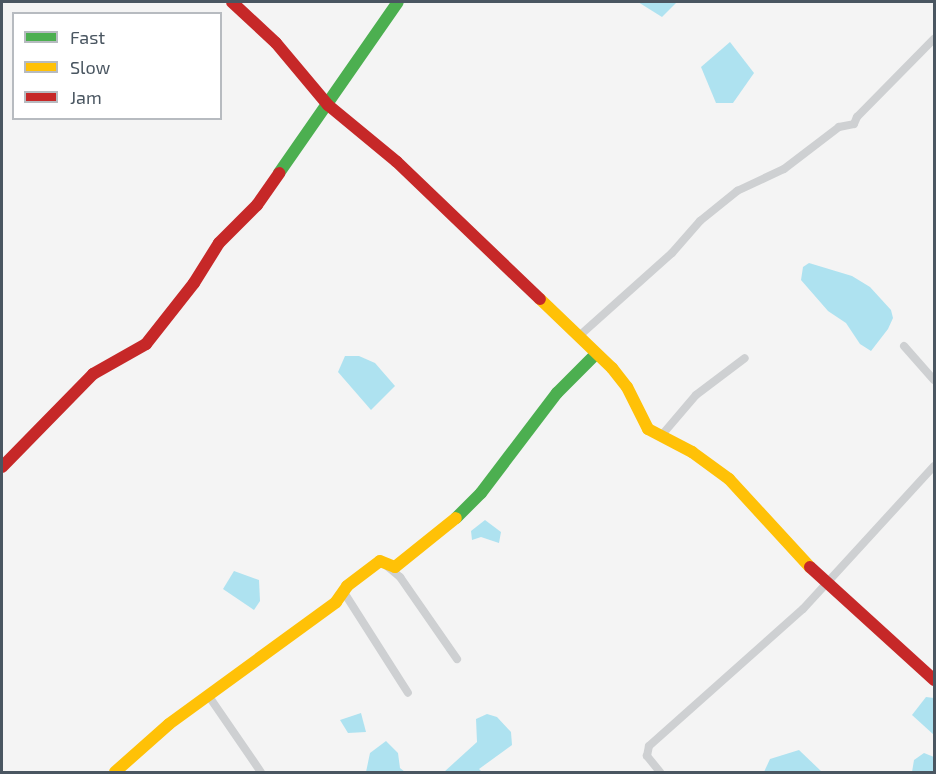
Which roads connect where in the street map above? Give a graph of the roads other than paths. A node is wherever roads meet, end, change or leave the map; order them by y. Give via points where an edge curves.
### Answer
1 (232, 2) edge
2 (394, 3) edge
3 (934, 39) edge
4 (328, 105) junction
5 (578, 337) junction
6 (904, 346) dead end
7 (596, 354) junction
8 (745, 358) dead end
9 (934, 380) edge
10 (661, 436) junction
11 (934, 466) edge
12 (2, 467) edge
13 (380, 561) junction
14 (825, 583) junction
15 (345, 594) junction
16 (457, 658) dead end
17 (934, 680) edge
18 (408, 693) dead end
19 (208, 695) junction
20 (115, 772) edge
21 (261, 772) edge
22 (660, 772) edge

1 - 4 street via 276,43
2 - 4 street
3 - 5 street via 854,124 839,127 784,169 737,191 700,220 672,253
4 - 5 street via 397,162
4 - 12 street via 257,205 219,243 194,283 146,344 93,374
5 - 7 street
6 - 9 street
7 - 10 street via 627,387 648,429
7 - 13 street via 556,393 481,493 445,529 395,567
8 - 10 street via 696,395
10 - 14 street via 729,479
11 - 14 street
13 - 15 street via 346,586
13 - 16 street via 400,577
14 - 17 street
14 - 22 street via 803,609 649,746 647,756
15 - 18 street
15 - 19 street
19 - 20 street
19 - 21 street

